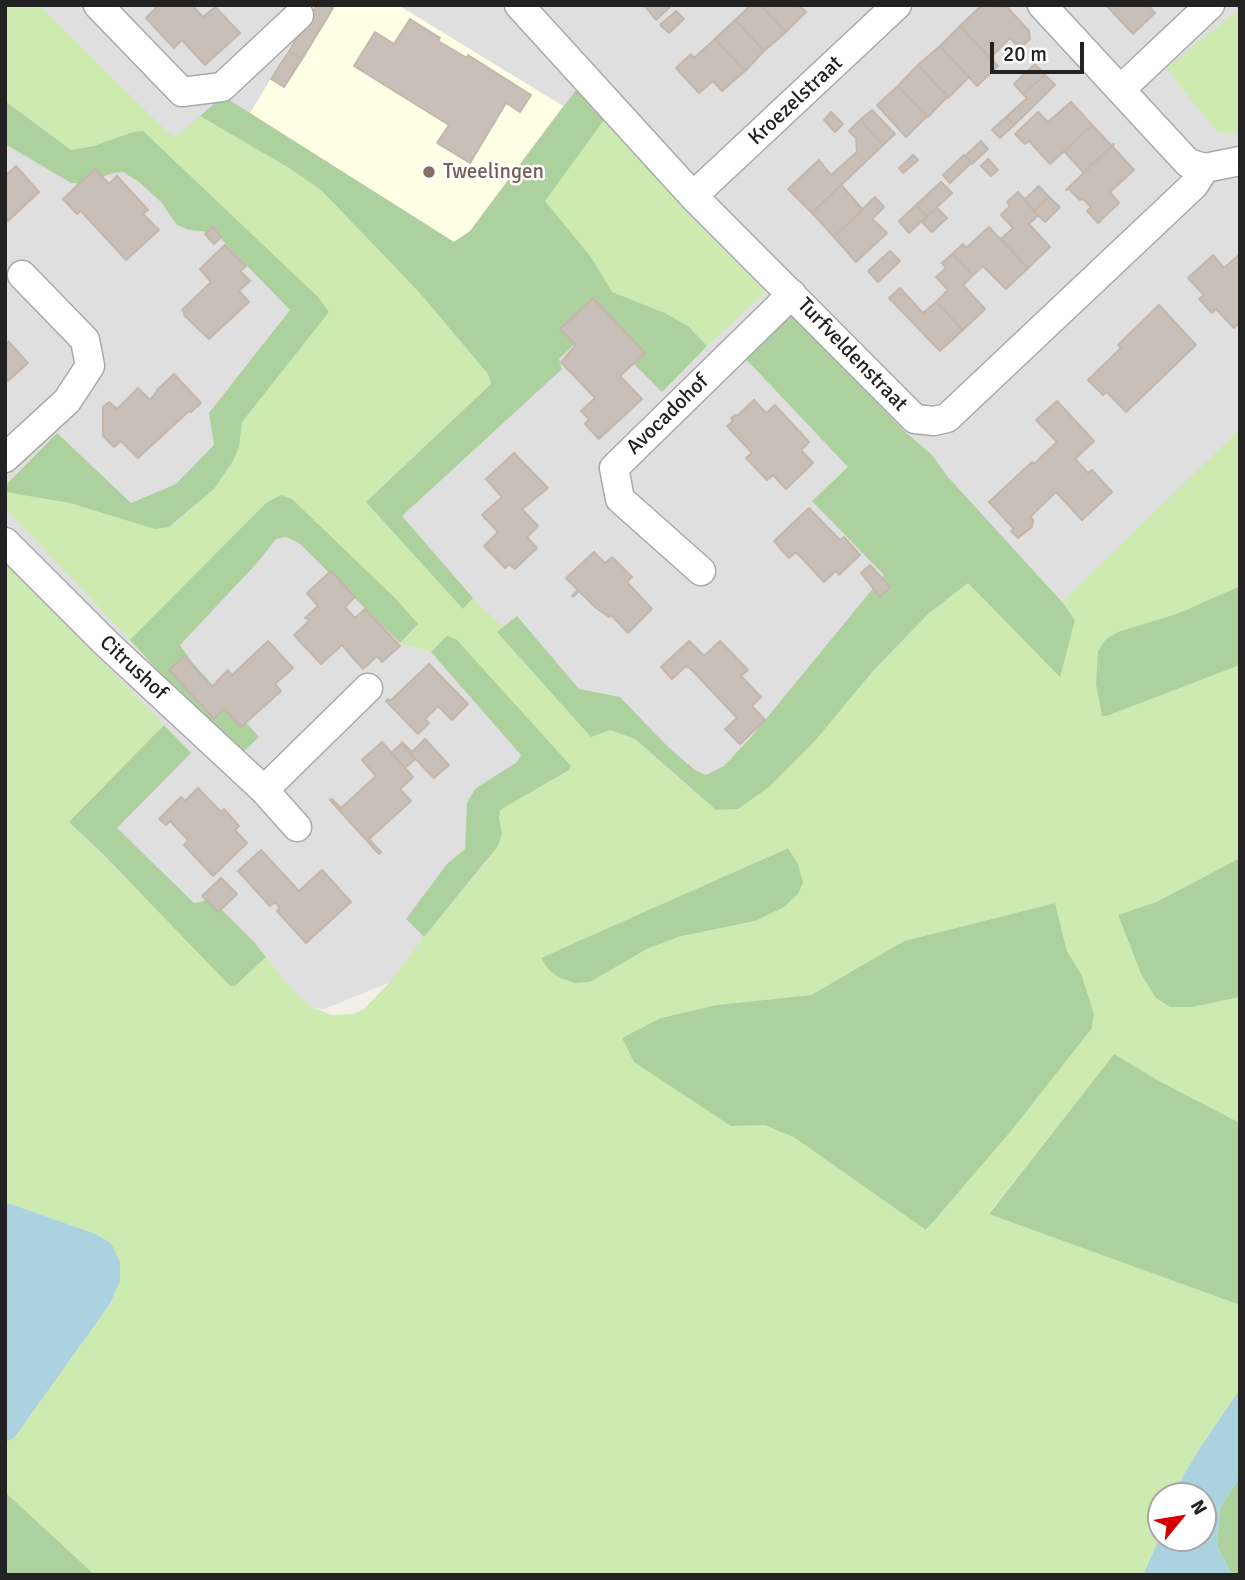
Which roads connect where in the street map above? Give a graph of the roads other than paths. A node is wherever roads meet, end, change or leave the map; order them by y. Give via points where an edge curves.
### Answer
1 (98, 5) edge
2 (519, 5) edge
3 (897, 5) edge
4 (1042, 5) edge
5 (1210, 5) edge
6 (299, 15) dead end
7 (1121, 89) junction
8 (1240, 160) edge
9 (1205, 168) junction
10 (693, 196) junction
11 (22, 275) dead end
12 (792, 295) junction
13 (5, 458) edge
14 (5, 542) edge
15 (701, 572) dead end
16 (368, 688) dead end
17 (264, 790) junction
18 (297, 827) dead end

1 - 6 street via 182,92 222,88
2 - 10 street, Turfveldenstraat
3 - 10 street, Kroezelstraat
4 - 7 street
5 - 7 street
7 - 9 street via 1188,163
8 - 9 street
9 - 12 street, Turfveldenstraat via 1194,185 947,418 915,419
10 - 12 street, Turfveldenstraat
11 - 13 street via 85,340 90,366 67,401
12 - 15 street, Avocadohof via 614,468 620,499
14 - 17 street, Citrushof
16 - 17 street
17 - 18 street, Citrushof

